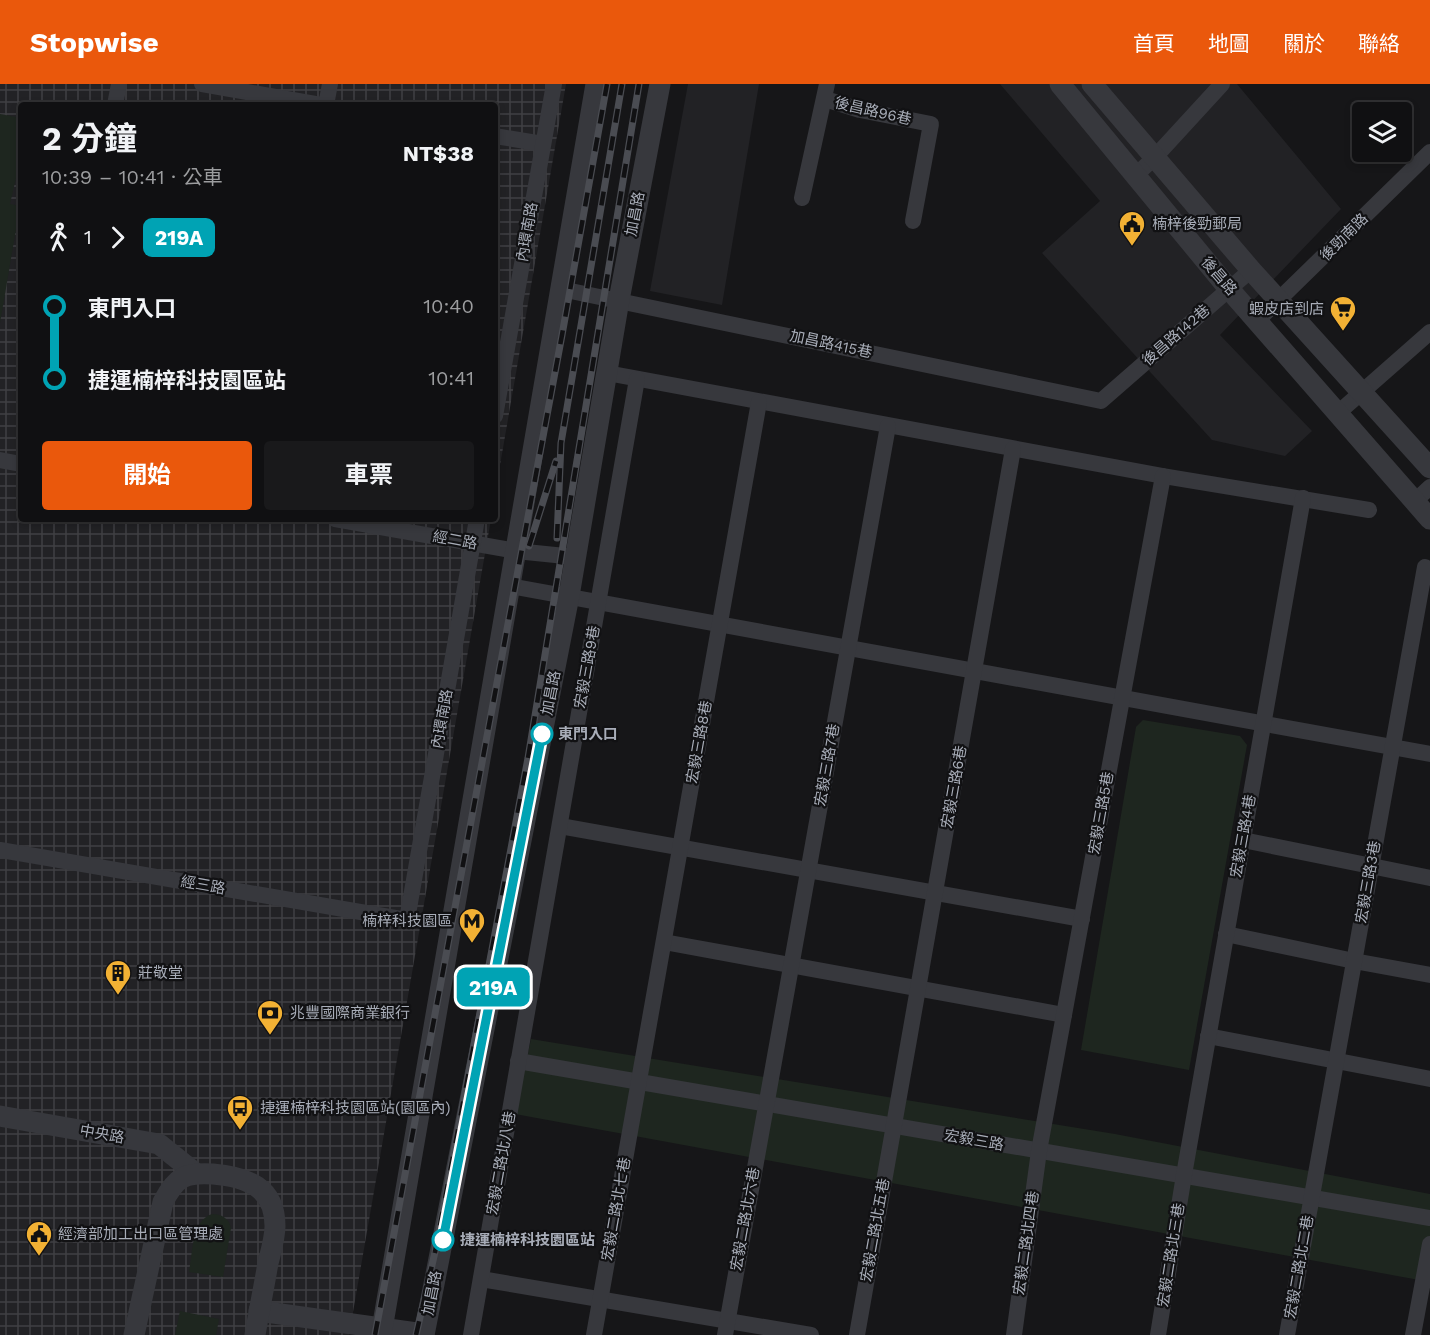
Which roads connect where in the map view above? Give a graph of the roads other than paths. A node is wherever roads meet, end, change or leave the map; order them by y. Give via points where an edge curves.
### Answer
1 (119, 84) edge
2 (202, 84) edge
3 (330, 84) edge
4 (554, 84) edge
5 (596, 84) edge
6 (660, 84) edge
7 (1060, 84) edge
8 (1092, 84) edge
9 (1222, 84) edge
10 (826, 91) edge
11 (116, 102) edge
12 (304, 102) edge
13 (327, 102) edge
14 (498, 136) edge
15 (543, 144) junction
16 (1430, 152) edge
17 (1155, 157) junction
18 (1135, 176) junction
19 (802, 198) dead end
20 (913, 221) dead end
21 (1251, 270) junction
22 (561, 289) junction
23 (1229, 289) junction
24 (619, 300) junction
25 (1280, 301) junction
26 (1258, 320) junction
27 (1430, 332) edge
28 (607, 374) junction
29 (637, 379) junction
30 (1363, 392) junction
31 (498, 399) edge
32 (1101, 401) joint
33 (759, 402) junction
34 (1338, 413) junction
35 (888, 426) junction
36 (1014, 448) junction
37 (0, 460) edge
38 (18, 463) edge
39 (1430, 468) edge
40 (1163, 476) junction
41 (1430, 487) edge
42 (1303, 498) junction
43 (1415, 501) junction
44 (1369, 510) dead end
45 (1430, 519) edge
46 (352, 522) edge
47 (476, 522) edge
48 (472, 543) junction
49 (516, 551) junction
50 (575, 557) junction
51 (1425, 567) dead end
52 (510, 585) junction
53 (570, 596) junction
54 (599, 602) junction
55 (720, 624) junction
56 (848, 647) junction
57 (974, 670) junction
58 (1122, 697) junction
59 (1264, 722) junction
60 (1393, 747) junction
61 (1430, 754) edge
62 (560, 826) junction
63 (1243, 840) junction
64 (680, 847) junction
65 (0, 850) edge
66 (1371, 866) junction
67 (808, 870) junction
68 (1430, 878) edge
69 (935, 892) junction
70 (1082, 919) junction
71 (406, 920) joint
72 (1226, 934) junction
73 (664, 942) junction
74 (1354, 961) junction
75 (791, 965) junction
76 (1430, 975) edge
77 (918, 988) junction
78 (1064, 1015) junction
79 (1208, 1036) junction
80 (518, 1061) junction
81 (1336, 1061) junction
82 (1430, 1079) edge
83 (639, 1082) junction
84 (766, 1104) junction
85 (0, 1116) edge
86 (894, 1126) junction
87 (1039, 1151) junction
88 (194, 1172) junction
89 (1184, 1174) junction
90 (1311, 1198) junction
91 (1430, 1218) edge
92 (1430, 1244) edge
93 (481, 1279) junction
94 (601, 1299) junction
95 (259, 1311) junction
96 (726, 1328) edge
97 (382, 1331) edge
98 (424, 1334) edge
99 (134, 1335) edge
100 (255, 1335) edge
101 (471, 1335) edge
102 (594, 1335) edge
103 (811, 1335) edge
104 (857, 1335) edge
105 (1014, 1335) edge
106 (1158, 1335) edge
107 (1287, 1335) edge
108 (1413, 1335) edge

1 - 11 street
2 - 12 street
3 - 13 street
4 - 15 street, 內環南路
5 - 22 street
6 - 24 street, 加昌路
7 - 18 street, 後昌路
8 - 17 street, 後昌路
9 - 17 street
10 - 19 street
10 - 20 street, 後昌路96巷 via 860,110 931,124
14 - 15 street
15 - 31 street, 內環南路
16 - 25 street, 後勁南路
17 - 18 street
17 - 21 street, 後昌路
18 - 23 street, 後昌路
21 - 23 street, 後昌路142巷
21 - 25 street, 後昌路
22 - 24 street, 加昌路415巷
22 - 49 street
23 - 26 street, 後昌路
23 - 32 street, 後昌路142巷
24 - 28 street, 加昌路
24 - 32 street, 加昌路415巷
25 - 26 street, 後勁南路
25 - 30 street, 後昌路
26 - 34 street, 後昌路
27 - 30 street
28 - 29 street
28 - 50 street, 加昌路
29 - 33 street
29 - 54 street, 宏毅三路9巷
30 - 34 street
30 - 39 street, 後昌路
33 - 35 street
33 - 55 street, 宏毅三路8巷
34 - 43 street, 後昌路
35 - 36 street
35 - 56 street, 宏毅三路7巷
36 - 40 street
36 - 57 street, 宏毅三路6巷
37 - 38 street
40 - 42 street
40 - 58 street, 宏毅三路5巷
41 - 43 street
42 - 44 street
42 - 59 street, 宏毅三路4巷
43 - 45 street, 後昌路
46 - 48 street, 經二路
47 - 48 street, 內環南路
48 - 49 street, 經二路
48 - 71 street, 內環南路
49 - 50 street, 經二路
49 - 52 street
50 - 53 street, 加昌路
51 - 60 street, 宏毅三路3巷
52 - 53 street
52 - 97 street
53 - 54 street
53 - 98 street, 加昌路
54 - 55 street
54 - 62 street, 宏毅三路9巷
55 - 56 street
55 - 64 street, 宏毅三路8巷
56 - 57 street
56 - 67 street, 宏毅三路7巷
57 - 58 street
57 - 69 street, 宏毅三路6巷
58 - 59 street
58 - 70 street, 宏毅三路5巷
59 - 60 street
59 - 63 street, 宏毅三路4巷
60 - 61 street
60 - 66 street, 宏毅三路3巷
62 - 64 street
62 - 80 street, 宏毅三路9巷
63 - 66 street
63 - 72 street, 宏毅三路4巷
64 - 67 street
64 - 73 street, 宏毅三路8巷
65 - 71 street, 經三路
66 - 68 street
66 - 74 street, 宏毅三路3巷
67 - 69 street
67 - 75 street, 宏毅三路7巷
69 - 70 street
69 - 77 street, 宏毅三路6巷
70 - 78 street, 宏毅三路5巷
72 - 74 street
72 - 79 street, 宏毅三路4巷
73 - 75 street
73 - 83 street, 宏毅三路8巷
74 - 76 street
74 - 81 street, 宏毅三路3巷
75 - 77 street
75 - 84 street, 宏毅三路7巷
77 - 78 street
77 - 86 street, 宏毅三路6巷
78 - 87 street, 宏毅三路5巷
79 - 81 street
79 - 89 street, 宏毅三路4巷
80 - 83 street, 宏毅三路
80 - 93 street, 宏毅二路北八巷
81 - 82 street
81 - 90 street, 宏毅三路3巷
83 - 84 street, 宏毅三路
83 - 94 street, 宏毅二路北七巷
84 - 86 street, 宏毅三路
84 - 96 street, 宏毅二路北六巷
85 - 88 street, 中央路 via 159,1144
86 - 87 street, 宏毅三路
86 - 104 street, 宏毅二路北五巷
87 - 89 street, 宏毅三路
87 - 105 street, 宏毅二路北四巷
88 - 95 street via 237,1176 262,1191 273,1205 275,1227
88 - 99 street via 181,1178 163,1203
89 - 90 street, 宏毅三路
89 - 106 street, 宏毅二路北三巷
90 - 91 street, 宏毅三路
90 - 107 street, 宏毅二路北二巷
92 - 108 street
93 - 94 street
93 - 101 street, 宏毅二路北八巷
94 - 96 street
94 - 102 street, 宏毅二路北七巷
95 - 97 street
95 - 100 street
96 - 103 street
97 - 98 street

